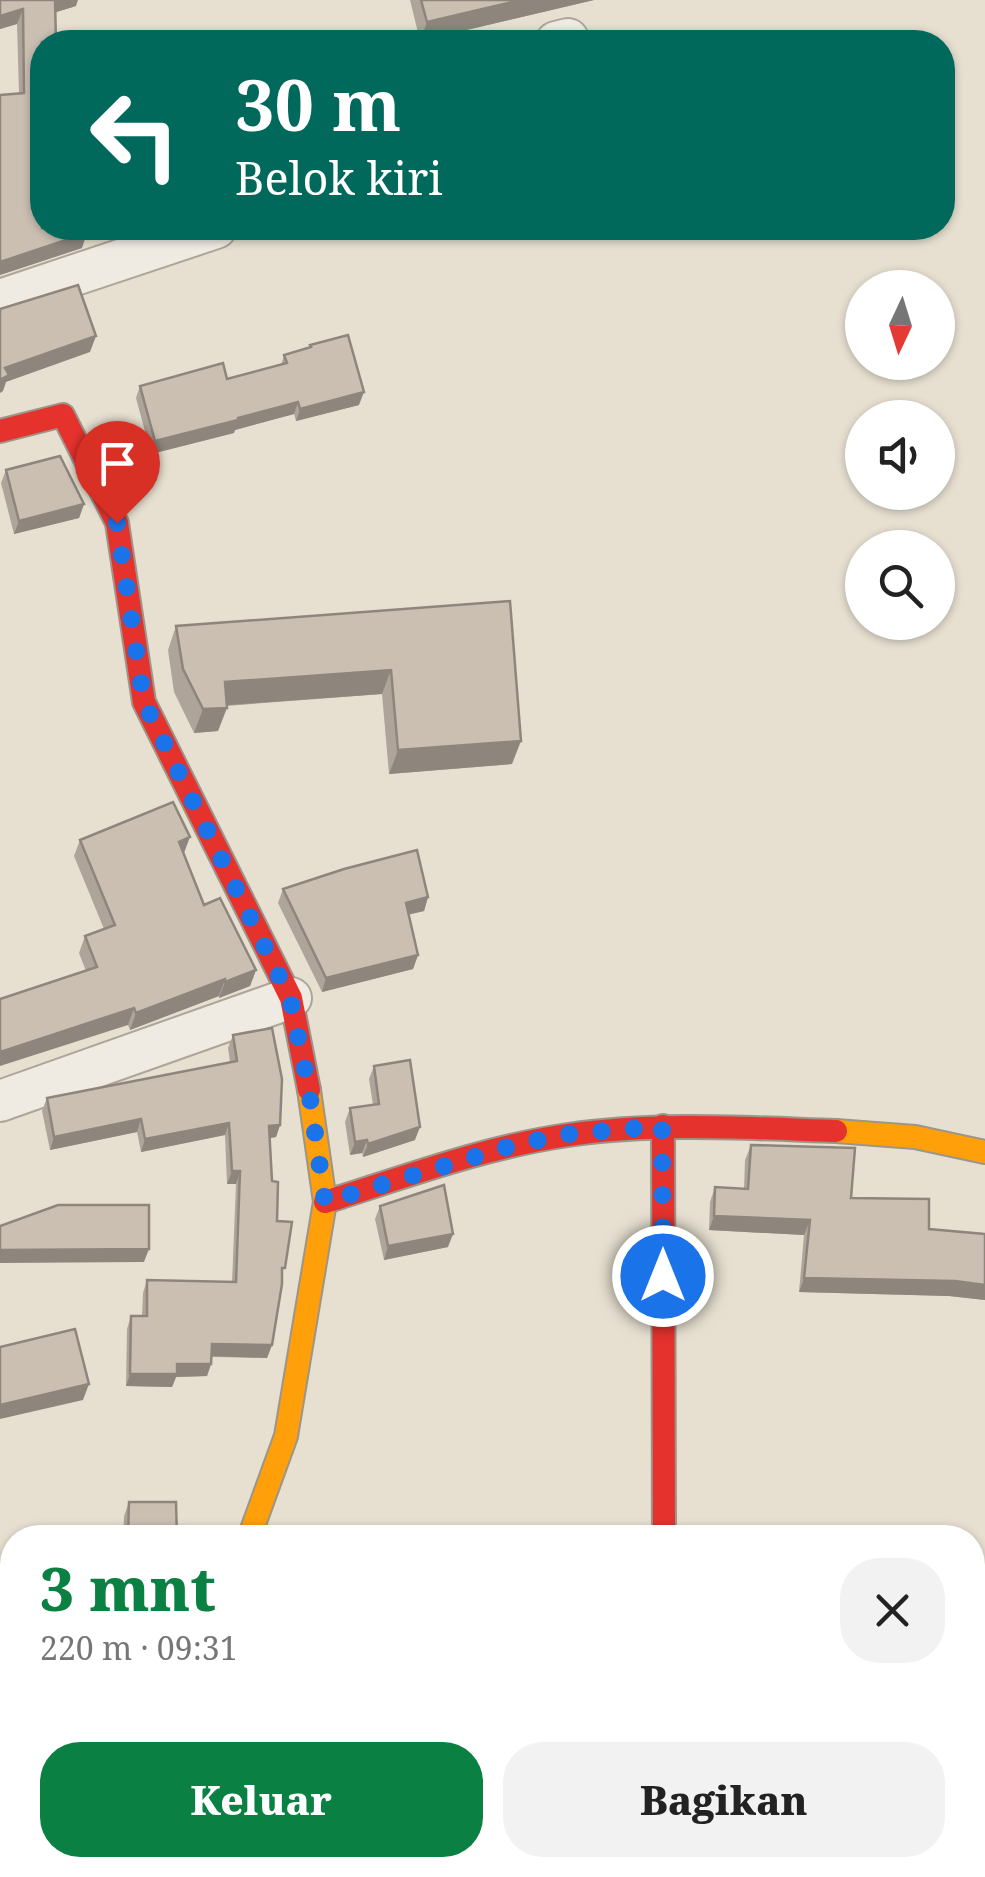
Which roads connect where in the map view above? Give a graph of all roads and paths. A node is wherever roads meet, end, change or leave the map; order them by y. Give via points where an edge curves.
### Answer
1 (180, 240) edge
2 (0, 300) edge
3 (0, 431) edge
4 (290, 998) junction
5 (0, 1101) edge
6 (662, 1126) junction
7 (985, 1152) edge
8 (325, 1202) junction
9 (254, 1525) edge
10 (664, 1525) edge

1 - 2 street
3 - 4 street via 63,414 117,523 144,702
4 - 5 street
4 - 8 street
6 - 7 street via 876,1132
6 - 8 street via 514,1145
6 - 10 street
8 - 9 street via 286,1436

